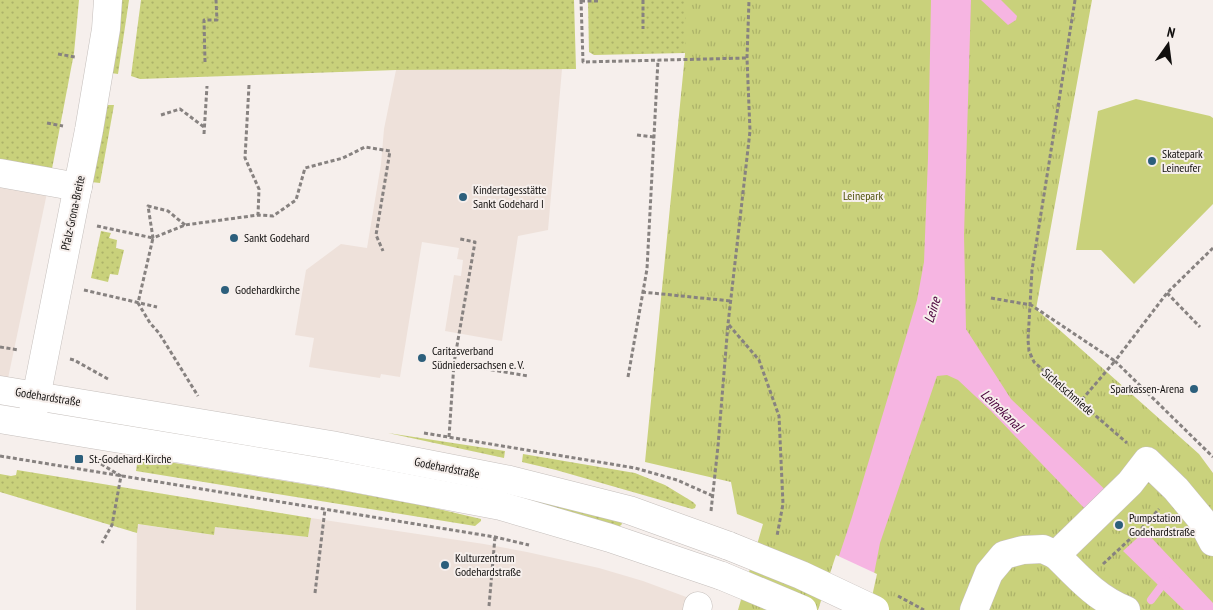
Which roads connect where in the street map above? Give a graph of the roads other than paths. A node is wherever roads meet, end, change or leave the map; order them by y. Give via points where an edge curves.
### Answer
1 (108, 0) edge
2 (0, 173) edge
3 (78, 187) junction
4 (0, 390) edge
5 (36, 395) junction
6 (0, 420) edge
7 (31, 425) junction
8 (1213, 542) edge
9 (1056, 554) junction
10 (1082, 582) junction
11 (804, 610) edge
12 (875, 610) edge
13 (974, 610) edge
14 (1096, 610) edge
15 (1126, 610) edge

1 - 3 street, Pfalz-Grona-Breite
2 - 3 street
3 - 5 street, Pfalz-Grona-Breite
4 - 5 street, Godehardstraße
5 - 7 street, Pfalz-Grona-Breite
5 - 12 street, Godehardstraße, bridge via 331,445 510,480 629,510 801,575
6 - 7 street
7 - 11 street, bridge via 327,473 501,506 722,576
8 - 9 street via 1201,519 1147,461 1130,484
9 - 10 street
9 - 13 street via 1043,549 1004,555 989,573
10 - 14 street
10 - 15 street via 1099,596

